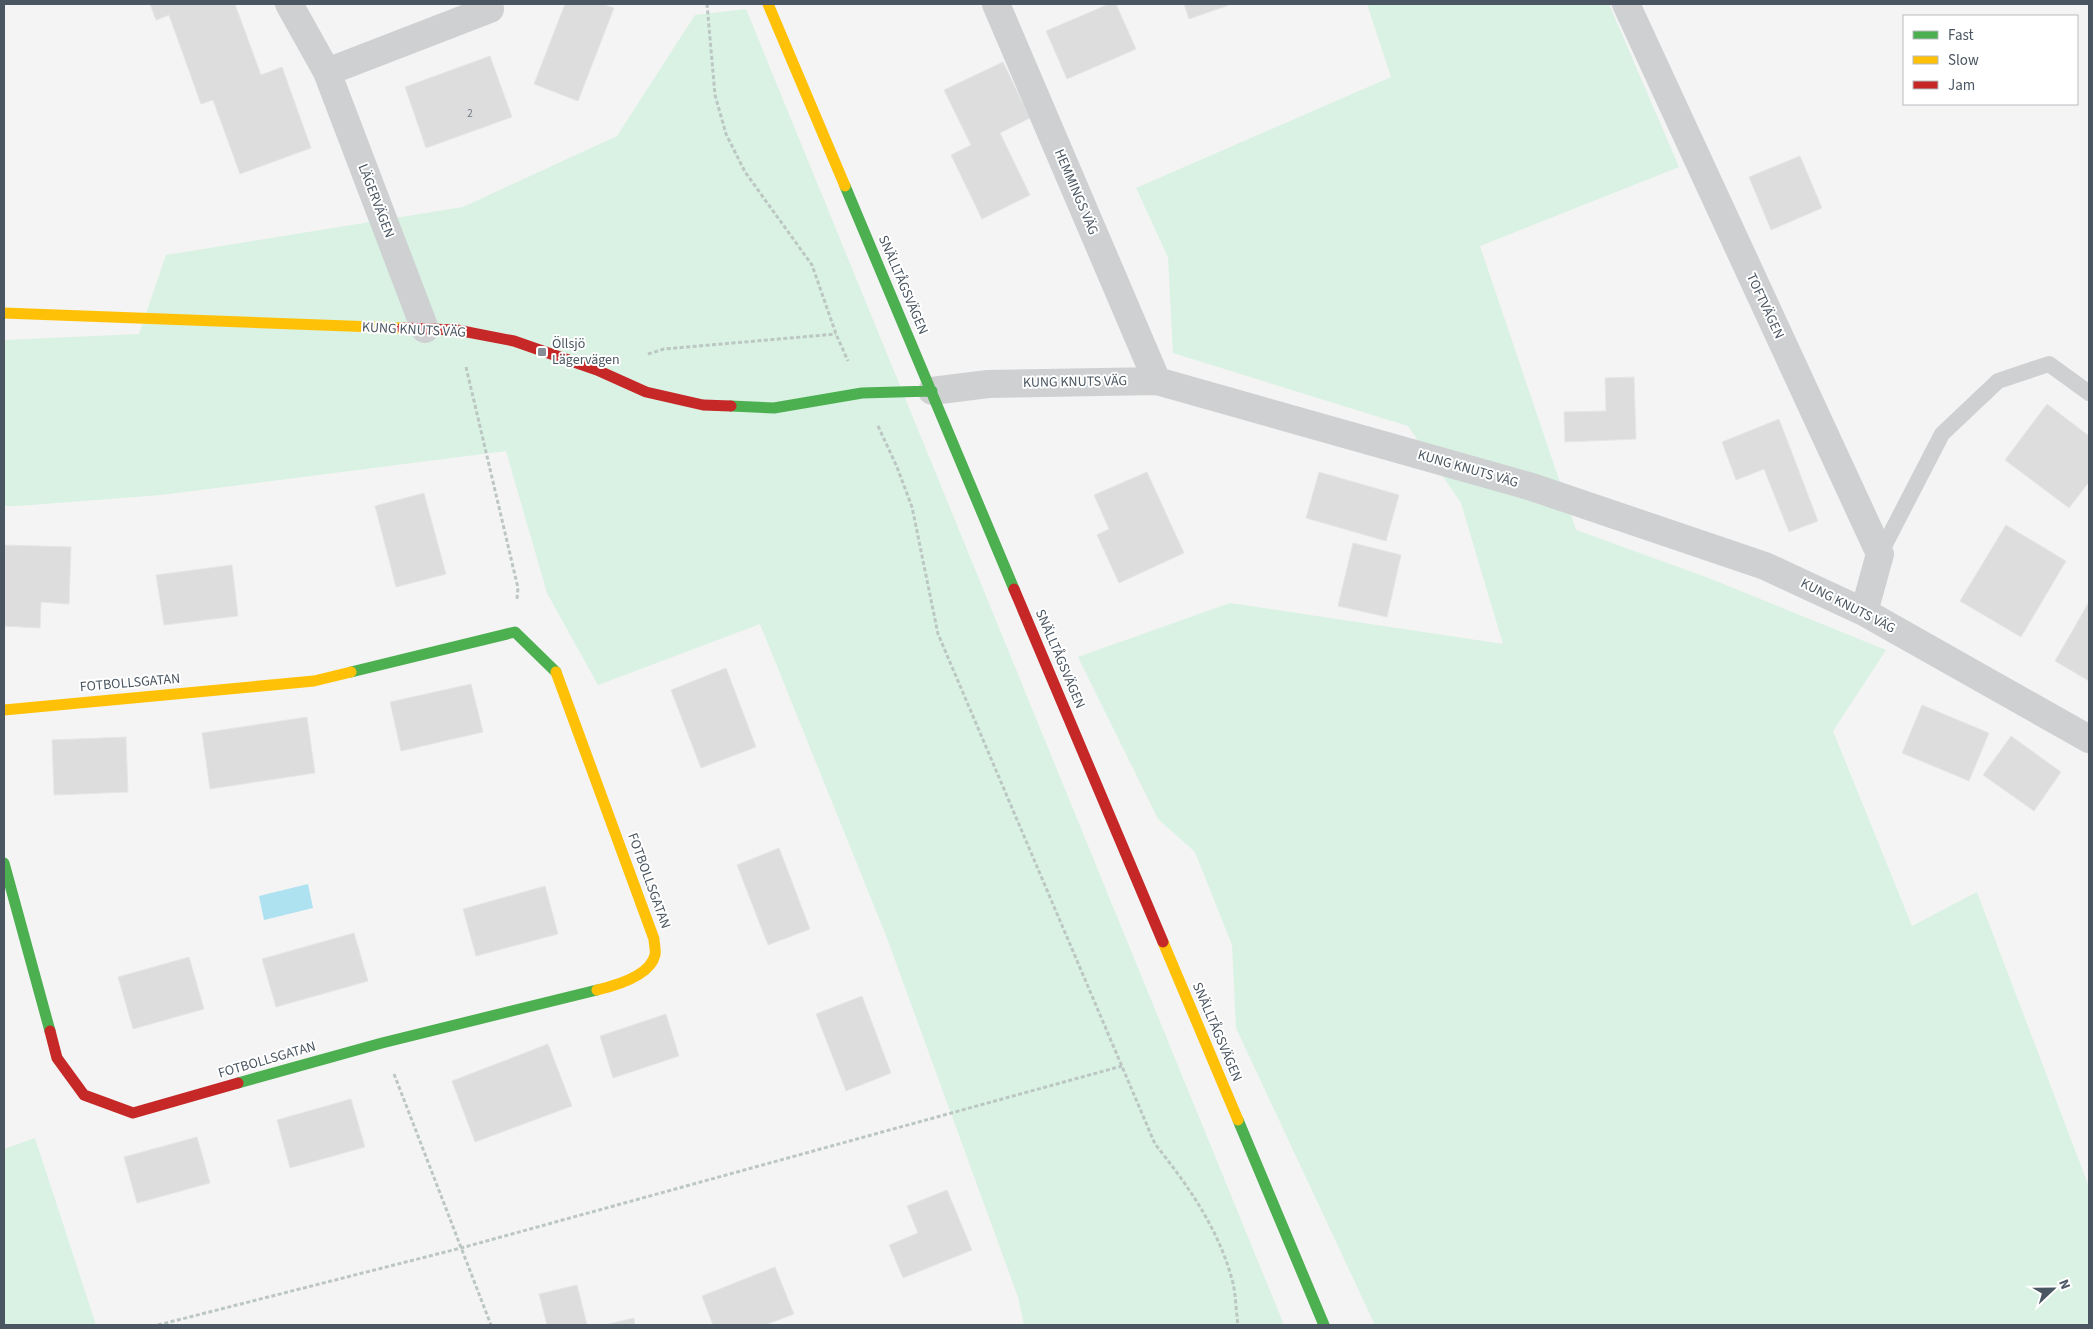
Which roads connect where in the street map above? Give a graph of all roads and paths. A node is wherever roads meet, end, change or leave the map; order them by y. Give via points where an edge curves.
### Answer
1 (289, 4) edge
2 (487, 4) edge
3 (707, 4) edge
4 (768, 4) edge
5 (996, 4) edge
6 (1626, 4) edge
7 (327, 72) junction
8 (4, 313) edge
9 (425, 329) junction
10 (457, 330) junction
11 (836, 334) junction
12 (647, 354) dead end
13 (1157, 381) junction
14 (932, 391) junction
15 (862, 393) junction
16 (2089, 393) edge
17 (1880, 554) junction
18 (1864, 612) junction
19 (516, 632) junction
20 (4, 710) edge
21 (2089, 739) edge
22 (4, 863) edge
23 (382, 1043) junction
24 (1122, 1066) junction
25 (461, 1248) junction
26 (158, 1325) edge
27 (491, 1325) edge
28 (1238, 1325) edge
29 (1324, 1325) edge

1 - 7 street, LÄGERVÄGEN
2 - 7 street via 490,9
3 - 11 path via 715,95 726,134 745,172 812,265
4 - 14 street, SNÄLLTÅGSVÄGEN
5 - 13 street, HEMMINGS VÄG
6 - 17 street, TOFTVÄGEN
7 - 9 street, LÄGERVÄGEN
8 - 9 street, KUNG KNUTS VÄG
9 - 10 street, KUNG KNUTS VÄG
10 - 15 street, KUNG KNUTS VÄG via 514,341 597,370 646,392 703,405 774,408
10 - 19 path via 518,588
11 - 12 path via 664,349
11 - 15 path
13 - 14 street, KUNG KNUTS VÄG via 988,384
13 - 18 street, KUNG KNUTS VÄG via 1532,487 1765,566
14 - 15 street, KUNG KNUTS VÄG
14 - 29 street, SNÄLLTÅGSVÄGEN
15 - 24 path via 898,467 912,507 938,634
16 - 17 lane via 2049,364 1998,381 1942,434
17 - 18 street
18 - 21 street, KUNG KNUTS VÄG
19 - 20 street, FOTBOLLSGATAN via 314,681
19 - 23 street, FOTBOLLSGATAN via 555,670 654,939 655,955 646,968 622,984
22 - 23 street, FOTBOLLSGATAN via 57,1058 84,1095 134,1113
23 - 25 path
24 - 25 path
24 - 28 path via 1155,1144 1189,1187 1214,1229 1233,1284
25 - 26 path
25 - 27 path

